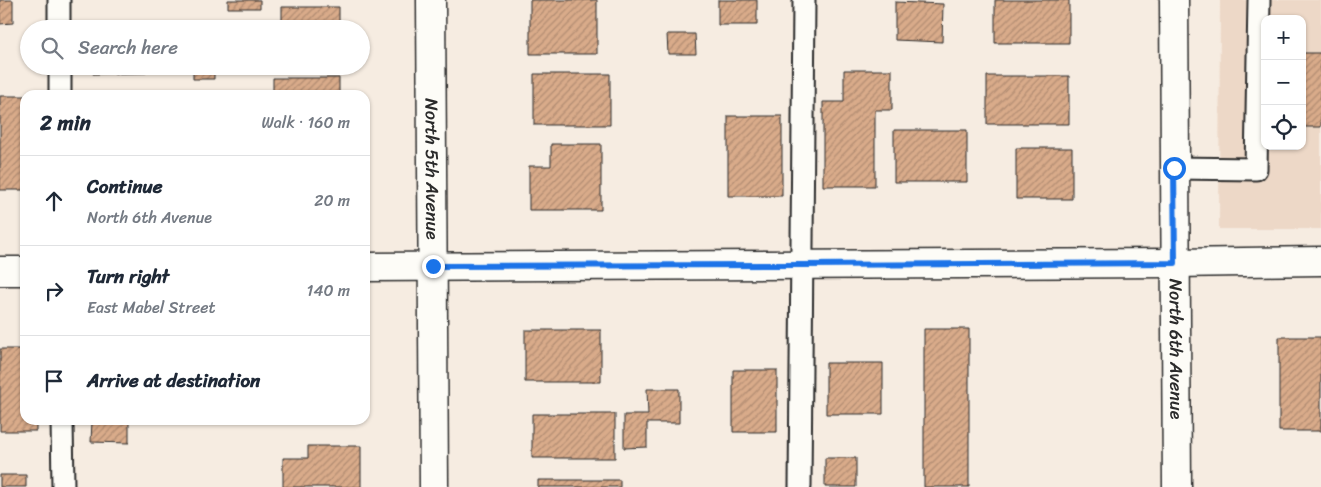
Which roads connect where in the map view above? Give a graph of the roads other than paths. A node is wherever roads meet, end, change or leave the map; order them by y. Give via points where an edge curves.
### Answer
1 (59, 0) edge
2 (431, 0) edge
3 (804, 0) edge
4 (1174, 0) edge
5 (1259, 0) edge
6 (59, 20) edge
7 (60, 75) edge
8 (60, 90) edge
9 (1174, 168) junction
10 (1321, 261) edge
11 (1175, 263) junction
12 (801, 265) junction
13 (433, 266) junction
14 (370, 267) edge
15 (0, 271) edge
16 (20, 271) edge
17 (62, 425) edge
18 (63, 487) edge
19 (434, 487) edge
20 (800, 487) edge
21 (1177, 487) edge

1 - 6 lane
2 - 13 street, North 5th Avenue
3 - 12 lane
4 - 9 street, North 6th Avenue
5 - 9 lane via 1256,169
7 - 8 lane
9 - 11 street, North 6th Avenue
10 - 11 street
11 - 12 street
11 - 21 street, North 6th Avenue
12 - 13 street
12 - 20 lane
13 - 14 street
13 - 19 street, North 5th Avenue
15 - 16 street
17 - 18 lane

